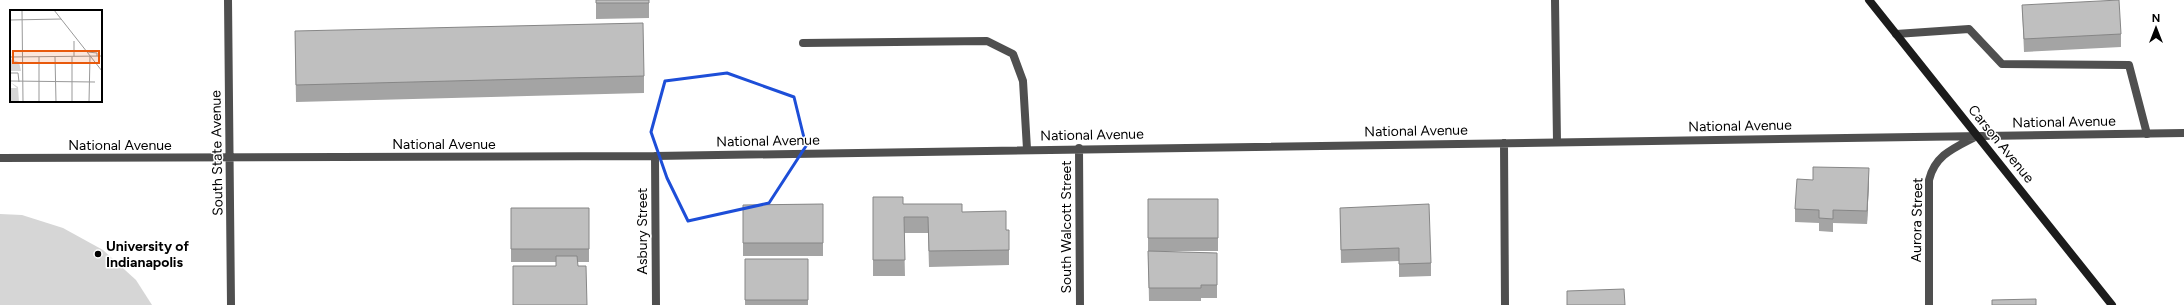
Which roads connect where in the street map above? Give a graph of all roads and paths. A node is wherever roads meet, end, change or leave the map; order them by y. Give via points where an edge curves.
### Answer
1 (228, 0) edge
2 (1555, 0) edge
3 (1869, 0) edge
4 (1896, 34) junction
5 (803, 43) dead end
6 (2184, 133) edge
7 (2147, 134) junction
8 (1978, 136) junction
9 (1557, 142) junction
10 (1504, 143) junction
11 (1079, 148) junction
12 (1027, 149) junction
13 (655, 156) junction
14 (0, 158) edge
15 (230, 158) junction
16 (231, 305) edge
17 (656, 305) edge
18 (1080, 305) edge
19 (1505, 305) edge
20 (1929, 305) edge
21 (2112, 305) edge

1 - 15 street, South State Avenue
2 - 9 street
3 - 4 main road, Carson Avenue
4 - 7 street via 1969,29 2002,64 2129,65
4 - 8 main road, Carson Avenue
5 - 12 street via 987,41 1013,54 1023,81
6 - 7 street, National Avenue
7 - 8 street, National Avenue
8 - 9 street, National Avenue
8 - 20 street, Aurora Street via 1946,152 1931,171
8 - 21 main road, Carson Avenue
9 - 10 street, National Avenue
10 - 11 street, National Avenue
10 - 19 street
11 - 12 street, National Avenue
11 - 18 street, South Walcott Street
12 - 13 street, National Avenue
13 - 15 street, National Avenue
13 - 17 street, Asbury Street
14 - 15 street, National Avenue
15 - 16 street, South State Avenue

